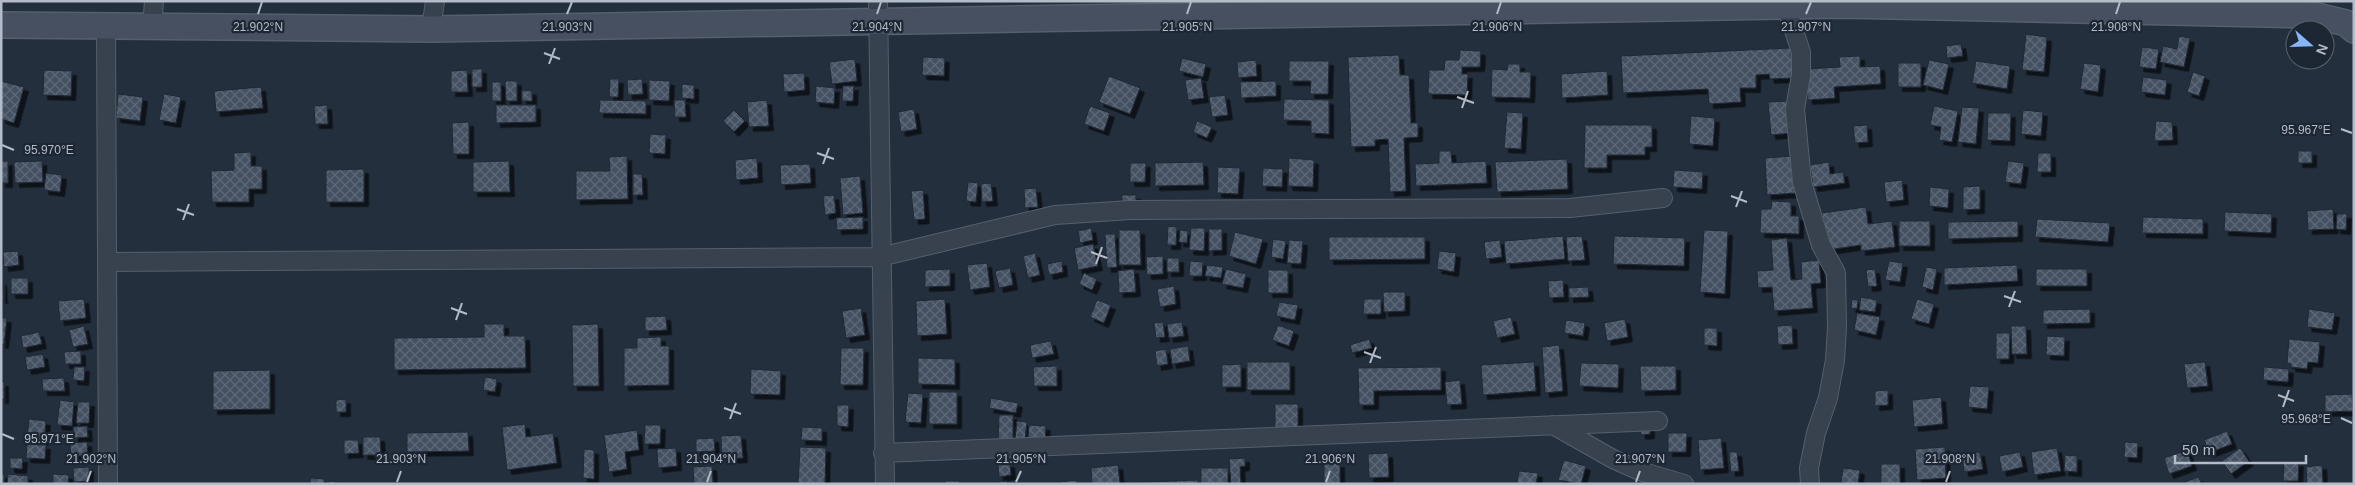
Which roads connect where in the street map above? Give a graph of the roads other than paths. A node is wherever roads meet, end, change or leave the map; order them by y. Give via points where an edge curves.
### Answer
1 (154, 1) edge
2 (435, 1) edge
3 (1844, 3) edge
4 (1786, 6) junction
5 (878, 12) edge
6 (1, 25) edge
7 (106, 27) junction
8 (152, 28) junction
9 (431, 30) junction
10 (2354, 30) edge
11 (1663, 198) dead end
12 (880, 257) junction
13 (108, 262) junction
14 (1658, 420) dead end
15 (1553, 425) junction
16 (883, 453) junction
17 (108, 484) edge
18 (885, 484) edge
19 (1684, 484) edge
20 (1810, 484) edge

1 - 8 street
2 - 9 street
3 - 4 street
3 - 10 street via 2313,15 2346,23
4 - 5 street
4 - 20 street via 1801,52 1795,109 1802,182 1821,245 1836,273 1835,360 1828,398 1816,433 1809,468
5 - 9 street
5 - 12 street
6 - 7 street
7 - 8 street
7 - 13 street
8 - 9 street
11 - 12 street via 1570,208 1130,210 1065,214
12 - 13 street
12 - 16 street
13 - 17 street
14 - 15 street
15 - 16 street
15 - 19 street via 1626,465
16 - 18 street

